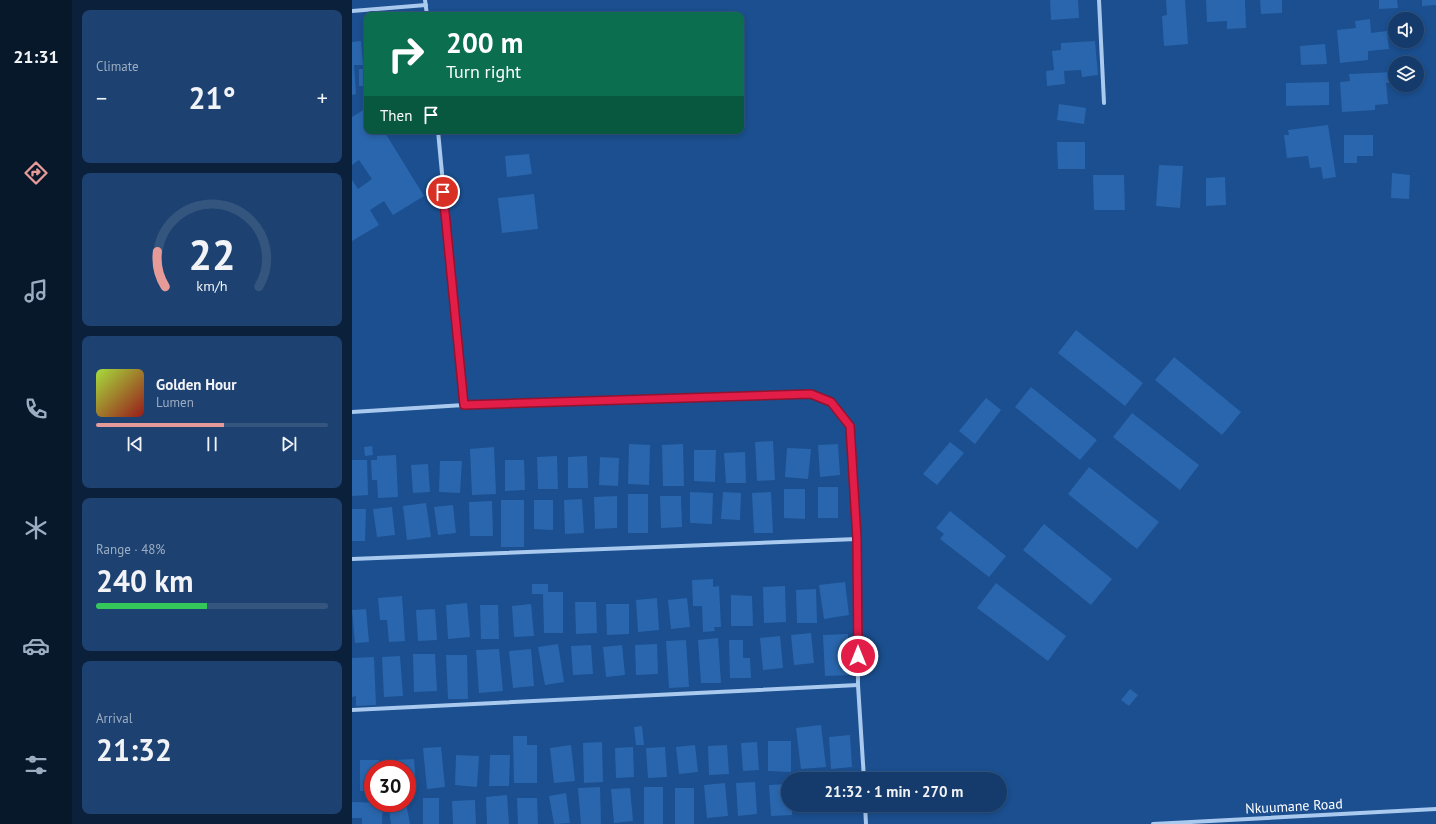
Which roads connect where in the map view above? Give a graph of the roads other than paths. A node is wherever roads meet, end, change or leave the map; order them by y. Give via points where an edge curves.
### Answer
1 (1099, 0) edge
2 (426, 2) edge
3 (352, 11) edge
4 (427, 12) edge
5 (1104, 103) dead end
6 (438, 134) edge
7 (464, 405) junction
8 (352, 412) edge
9 (857, 539) junction
10 (352, 559) edge
11 (858, 685) junction
12 (352, 710) edge
13 (864, 772) edge
14 (1436, 809) edge
15 (865, 812) edge
16 (866, 824) edge
17 (1153, 824) edge

1 - 5 street
2 - 3 street
2 - 4 street
6 - 7 street
7 - 8 street
7 - 9 street via 811,394 831,402 850,426
9 - 10 street
9 - 11 street
11 - 12 street
11 - 13 street
14 - 17 street, Nkuumane Road
15 - 16 street

